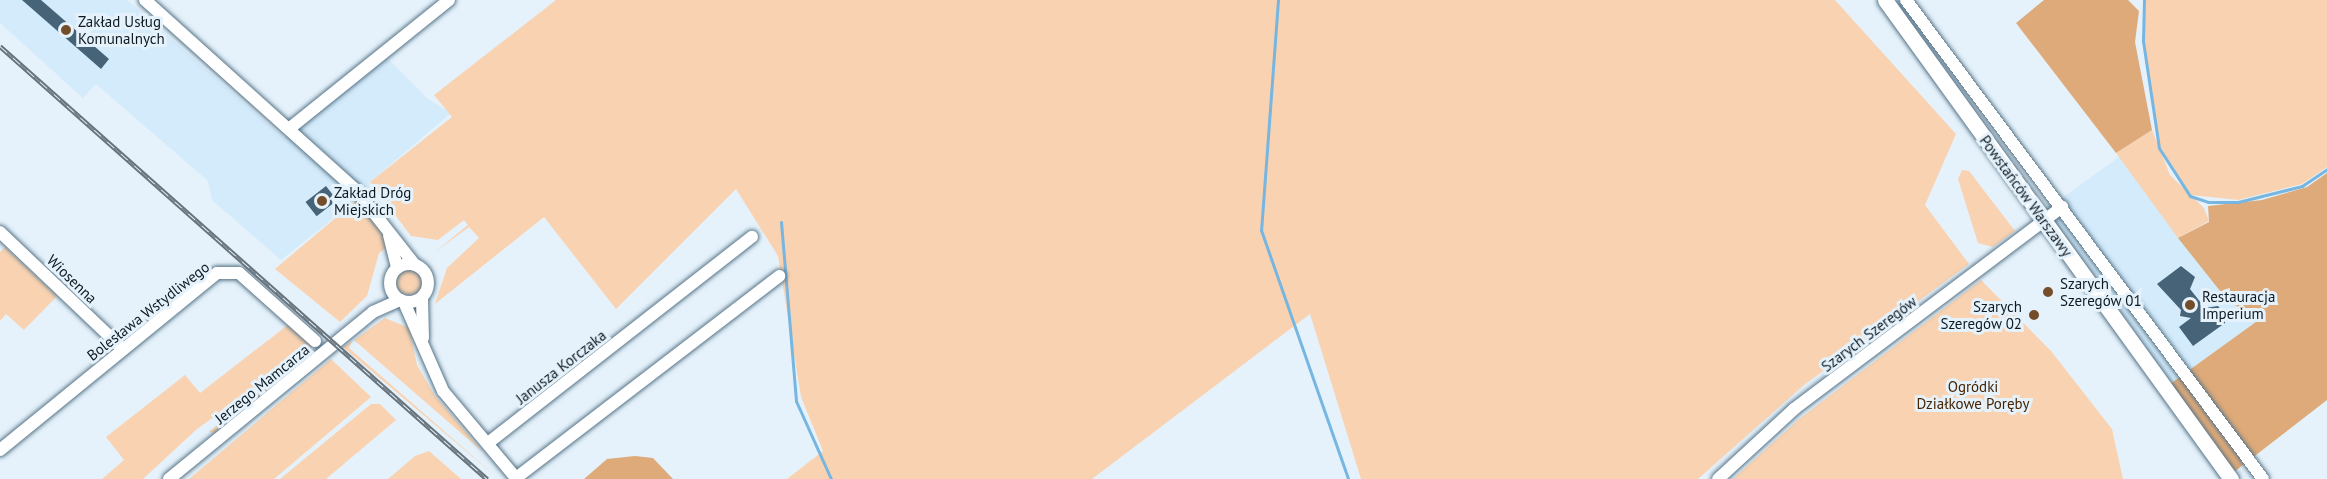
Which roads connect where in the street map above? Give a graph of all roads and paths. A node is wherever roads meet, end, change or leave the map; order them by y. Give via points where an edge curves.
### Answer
1 (145, 0) edge
2 (449, 0) edge
3 (1886, 0) edge
4 (1906, 0) edge
5 (290, 128) junction
6 (2062, 207) junction
7 (385, 222) junction
8 (2044, 222) junction
9 (0, 232) edge
10 (752, 237) dead end
11 (415, 265) junction
12 (397, 268) junction
13 (779, 276) dead end
14 (390, 285) junction
15 (422, 298) junction
16 (402, 301) junction
17 (374, 312) junction
18 (423, 339) junction
19 (315, 341) dead end
20 (123, 349) junction
21 (488, 443) junction
22 (0, 450) edge
23 (169, 479) edge
24 (1718, 479) edge
25 (2232, 479) edge
26 (2263, 479) edge

1 - 5 street
2 - 5 street
3 - 8 street, Powstańców Warszawy
4 - 6 street via 2014,152
5 - 7 street
6 - 8 street, Szarych Szeregów
6 - 26 street
7 - 11 street
7 - 12 street
8 - 24 street, Szarych Szeregów via 1794,409
8 - 25 street, Powstańców Warszawy
9 - 20 street, Wiosenna
10 - 21 street, Janusza Korczaka
11 - 12 street
11 - 15 street via 428,277
12 - 14 street
13 - 21 street via 531,470 516,478
14 - 16 street
14 - 17 street, Jerzego Mamcarza
15 - 16 street
15 - 18 street
16 - 17 street, Jerzego Mamcarza
16 - 18 street
17 - 23 street, Jerzego Mamcarza
18 - 21 street via 443,392
19 - 20 street, Bolesława Wstydliwego via 228,269 217,273
20 - 22 street, Bolesława Wstydliwego

